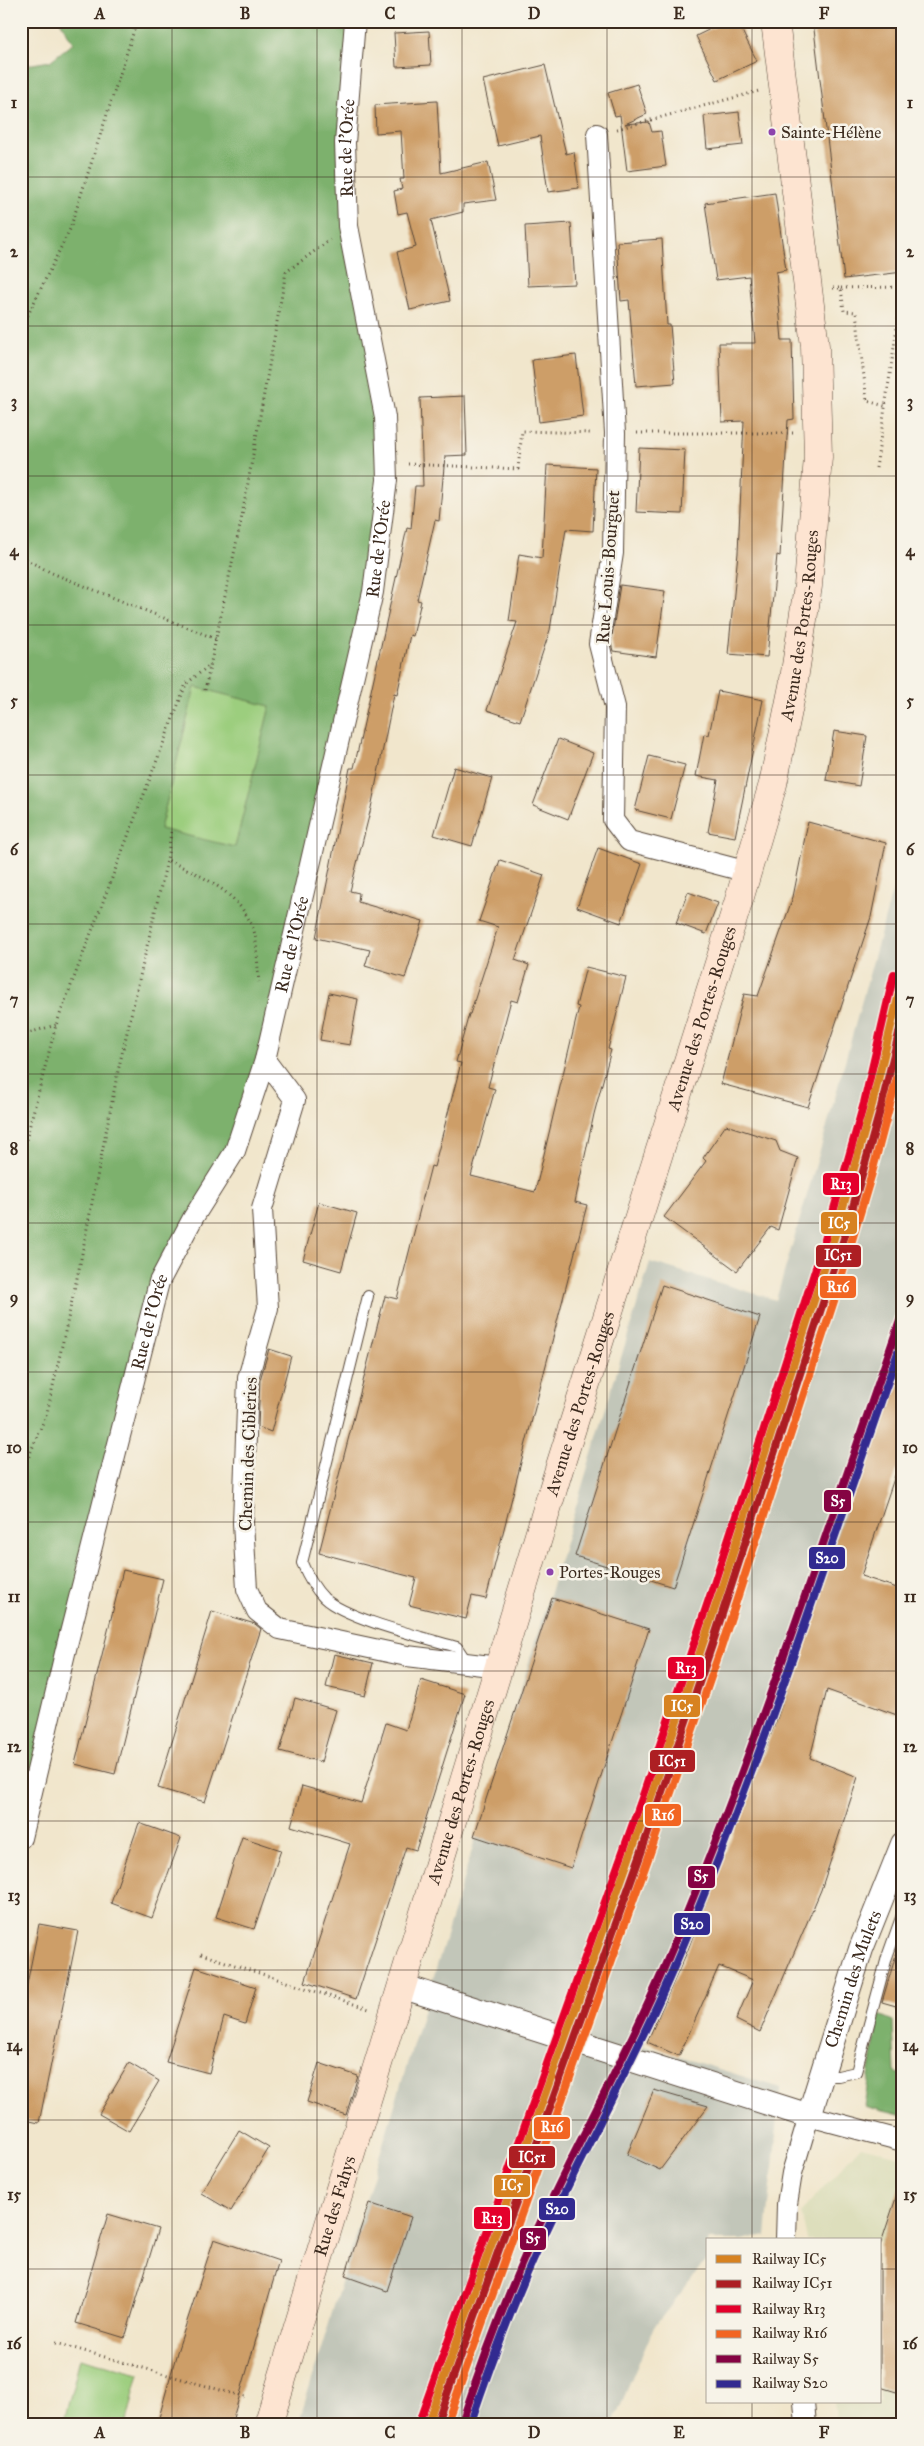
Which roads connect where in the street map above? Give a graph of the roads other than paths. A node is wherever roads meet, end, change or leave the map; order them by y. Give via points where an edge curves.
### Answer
1 (355, 21) edge
2 (775, 21) edge
3 (597, 134) road end
4 (748, 872) junction
5 (265, 1060) junction
6 (368, 1296) dead end
7 (467, 1662) junction
8 (499, 1667) junction
9 (21, 1838) edge
10 (903, 1844) edge
11 (903, 1912) edge
12 (414, 1991) junction
13 (822, 2076) junction
14 (810, 2116) junction
15 (903, 2141) edge
16 (786, 2238) edge
17 (804, 2404) edge
18 (268, 2425) edge
19 (806, 2425) edge

1 - 5 street, Rue de l'Orée via 345,143 348,226 385,417 386,480 373,592
2 - 4 main road, Avenue des Portes-Rouges via 815,346 818,457 808,586 793,686 773,784
3 - 4 street, Rue Louis-Bourguet via 615,433 613,553 599,644 615,707 613,820 629,841
4 - 8 main road, Avenue des Portes-Rouges
5 - 7 street, Chemin des Cibleries via 295,1100 262,1209 268,1308 248,1378 244,1523 247,1589 257,1611 280,1628 407,1656
5 - 9 street, Rue de l'Orée via 235,1151 193,1218 160,1282
6 - 7 lane via 302,1563 310,1582 325,1600 345,1612 457,1648
7 - 8 street, Chemin des Cibleries
8 - 12 main road, Avenue des Portes-Rouges
10 - 13 street, Chemin des Mulets via 861,1949
11 - 13 lane via 856,2072
12 - 14 street
12 - 18 main road, Rue des Fahys
13 - 14 street, Chemin des Mulets
14 - 15 street
14 - 16 street via 792,2173
17 - 19 street

